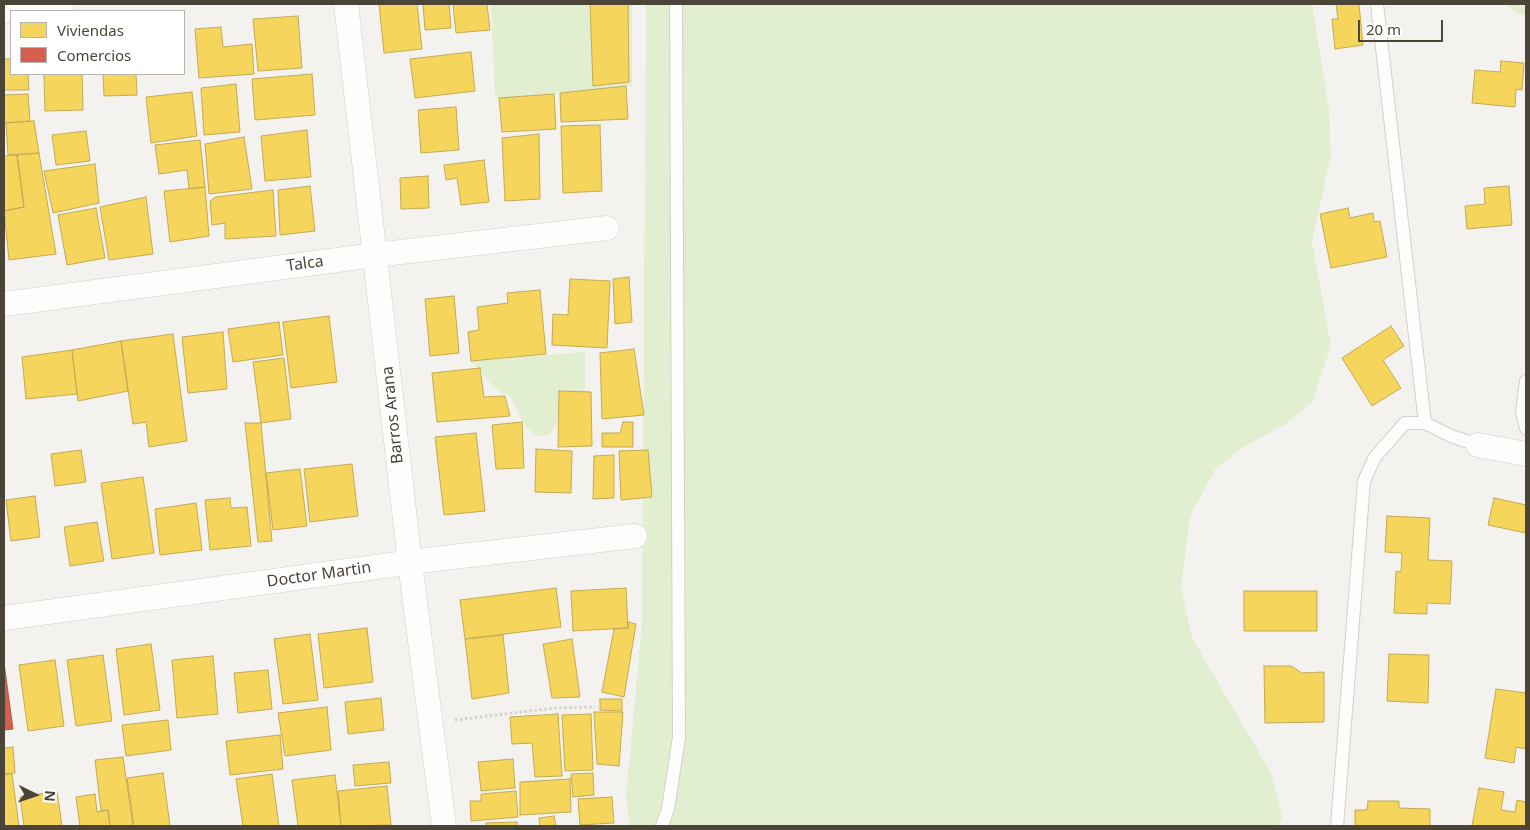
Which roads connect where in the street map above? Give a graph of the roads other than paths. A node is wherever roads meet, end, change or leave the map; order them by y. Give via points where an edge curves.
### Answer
1 (62, 4) edge
2 (346, 4) edge
3 (676, 4) edge
4 (1377, 4) edge
5 (4, 10) edge
6 (607, 228) dead end
7 (375, 255) junction
8 (4, 304) edge
9 (1526, 381) edge
10 (1425, 423) junction
11 (1526, 428) edge
12 (1478, 445) joint
13 (1526, 454) edge
14 (635, 536) dead end
15 (410, 563) junction
16 (4, 618) edge
17 (444, 826) edge
18 (662, 826) edge
19 (1337, 826) edge

1 - 5 street
2 - 7 street, Barros Arana
3 - 18 lane via 679,737 668,809
4 - 10 lane
6 - 7 street, Talca
7 - 8 street, Talca
7 - 15 street, Barros Arana
9 - 11 lane via 1522,412
10 - 12 lane
10 - 19 lane via 1405,423 1375,456 1364,481
12 - 13 street
14 - 15 street, Doctor Martin
15 - 16 street, Doctor Martin
15 - 17 street, Barros Arana

